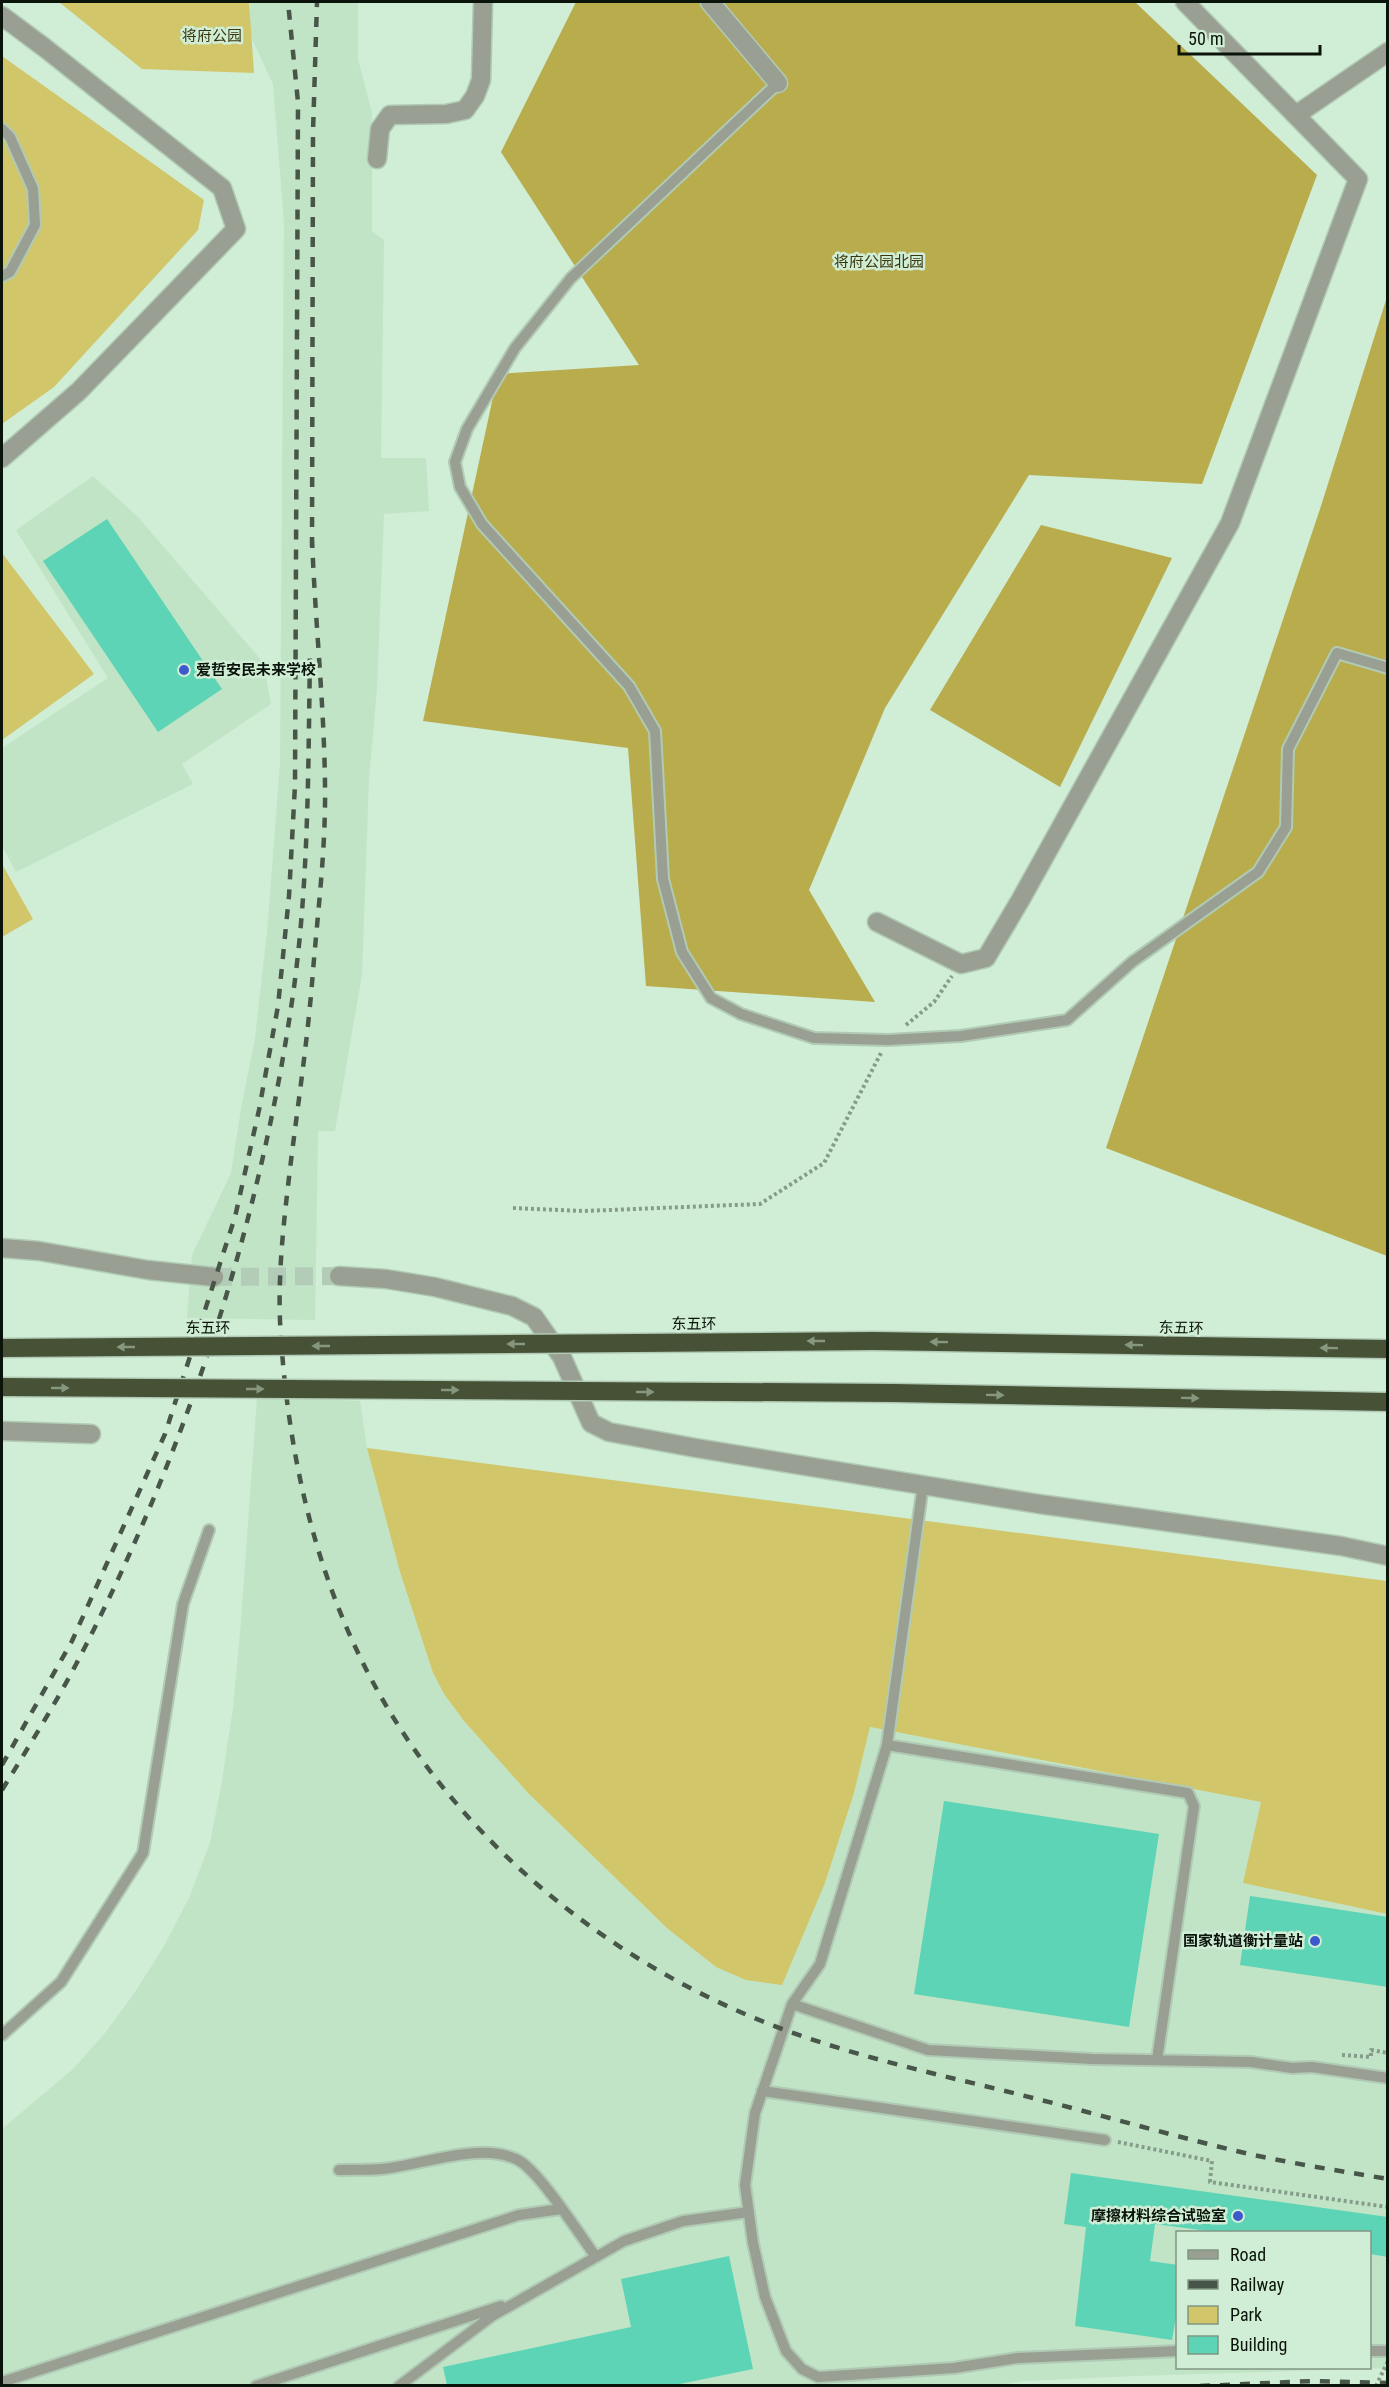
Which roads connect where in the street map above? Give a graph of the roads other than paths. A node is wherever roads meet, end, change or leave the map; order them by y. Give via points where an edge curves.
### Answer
1 (483, 2) edge
2 (710, 2) edge
3 (1185, 2) edge
4 (2, 16) edge
5 (1388, 52) edge
6 (778, 83) joint
7 (1296, 115) junction
8 (2, 129) edge
9 (377, 159) dead end
10 (2, 276) edge
11 (2, 458) edge
12 (1388, 668) edge
13 (877, 922) dead end
14 (2, 1248) edge
15 (339, 1276) tunnel mouth
16 (214, 1277) tunnel mouth
17 (2, 1348) edge
18 (1388, 1349) edge
19 (2, 1387) edge
20 (1388, 1402) edge
21 (2, 1431) edge
22 (92, 1434) dead end
23 (923, 1485) junction
24 (209, 1530) dead end
25 (1388, 1556) edge
26 (887, 1745) junction
27 (792, 2004) junction
28 (2, 2036) edge
29 (1157, 2060) junction
30 (1388, 2078) edge
31 (762, 2091) junction
32 (1105, 2140) road end
33 (339, 2170) dead end
34 (561, 2209) junction
35 (749, 2212) junction
36 (596, 2257) junction
37 (518, 2301) junction
38 (1176, 2351) edge
39 (1371, 2351) edge
40 (1388, 2351) edge
41 (2, 2382) edge
42 (256, 2385) edge
43 (399, 2385) edge

1 - 9 street via 481,80 476,96 465,110 390,116 380,129
2 - 6 street
3 - 7 street
4 - 11 street via 222,188 236,229 79,391
5 - 7 street
6 - 12 lane via 571,278 515,348 467,429 455,462 460,486 482,524 629,686 655,731 663,879 682,951 711,998 741,1014 814,1038 888,1040 960,1036 1067,1020 1132,962 1258,872 1286,827 1288,749 1337,653
7 - 13 street via 1358,179 1230,523 986,958 961,964
8 - 10 lane via 10,137 33,189 35,225 10,272
14 - 16 street
15 - 23 street via 435,1287 512,1306 534,1317 562,1357 591,1423 609,1432
18 -> 17 highway, 东五环, bridge via 874,1341
19 -> 20 highway, bridge via 894,1393
21 - 22 street
23 - 25 street
23 - 26 lane
24 - 28 lane via 183,1604 143,1853 61,1982
26 - 27 lane via 820,1964
26 - 29 lane via 1188,1793 1194,1806
27 - 29 lane via 928,2050
27 - 31 lane
29 - 30 lane via 1251,2062
31 - 32 lane
31 - 35 lane via 754,2113 745,2185
33 - 34 lane via 389,2169 458,2156 504,2156 519,2160 535,2174
34 - 36 lane
34 - 41 lane via 519,2215
35 - 36 lane via 683,2221 624,2241
35 - 38 lane via 765,2297 786,2351 802,2369 818,2377 954,2368 1018,2358
36 - 37 lane
37 - 42 lane
37 - 43 lane
39 - 40 lane

